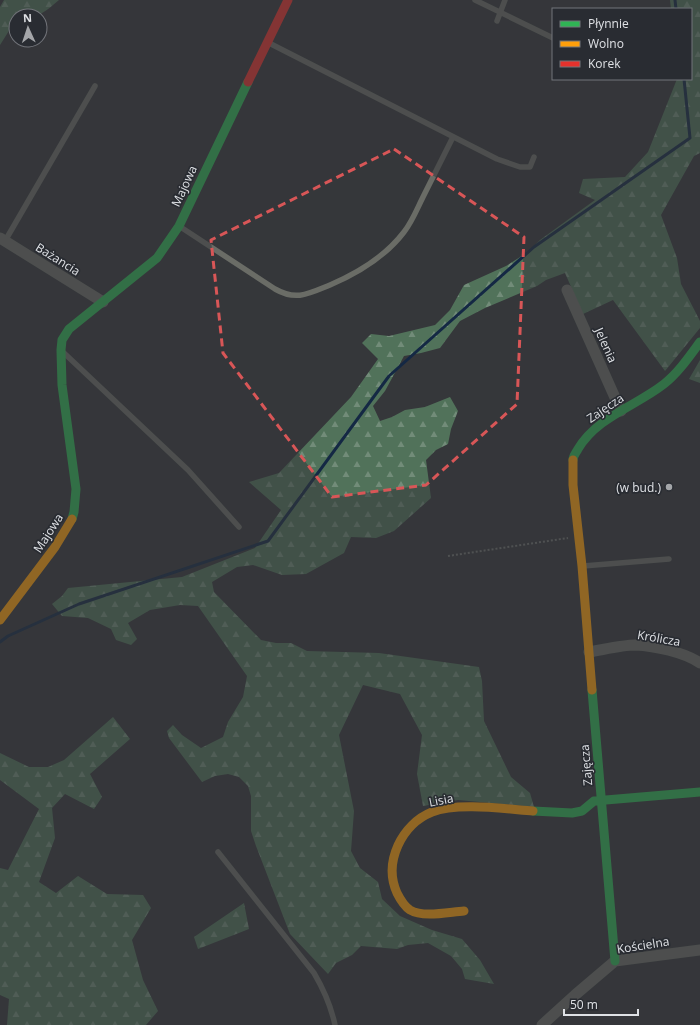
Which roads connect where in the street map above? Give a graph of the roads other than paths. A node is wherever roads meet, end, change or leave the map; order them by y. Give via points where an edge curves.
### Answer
1 (288, 0) edge
2 (475, 0) edge
3 (505, 0) edge
4 (500, 12) junction
5 (497, 21) dead end
6 (552, 38) edge
7 (267, 42) junction
8 (95, 86) dead end
9 (453, 137) junction
10 (534, 157) dead end
11 (179, 226) junction
12 (2, 239) edge
13 (567, 290) dead end
14 (103, 302) junction
15 (700, 342) edge
16 (61, 350) junction
17 (621, 411) junction
18 (239, 527) dead end
19 (669, 559) dead end
20 (582, 566) junction
21 (0, 620) edge
22 (589, 652) junction
23 (700, 663) edge
24 (700, 792) edge
25 (600, 801) junction
26 (218, 852) dead end
27 (464, 911) dead end
28 (700, 950) edge
29 (615, 961) junction
30 (336, 1025) edge
31 (542, 1025) edge

1 - 7 street, Majowa
2 - 4 lane
3 - 4 lane
4 - 5 lane
4 - 6 lane
7 - 9 lane
7 - 11 street, Majowa
8 - 12 lane
9 - 10 lane via 497,159 520,167 530,167
9 - 11 lane via 404,232 366,267 316,291 298,296 285,295
11 - 14 street, Majowa via 157,258
12 - 14 street, Bażancia
13 - 17 street, Jelenia
14 - 16 street, Majowa via 69,329 62,340
15 - 17 street, Zajęcza via 664,384
16 - 18 lane via 188,470
16 - 21 street, Majowa via 62,385 76,489 74,512 71,522 55,547
17 - 20 street, Zajęcza via 595,428 579,446 574,457 572,474
19 - 20 lane
20 - 22 street, Zajęcza
22 - 23 street, Królicza via 634,645 674,652
22 - 25 street, Zajęcza
24 - 25 street
25 - 27 street, Lisia via 594,801 582,811 572,813 489,808 443,809 428,813 413,823 396,849 392,863 394,882 402,902 411,910 423,913
25 - 29 street, Zajęcza
26 - 30 lane via 314,973 333,1011
28 - 29 street, Kościelna
29 - 31 street, Kościelna

